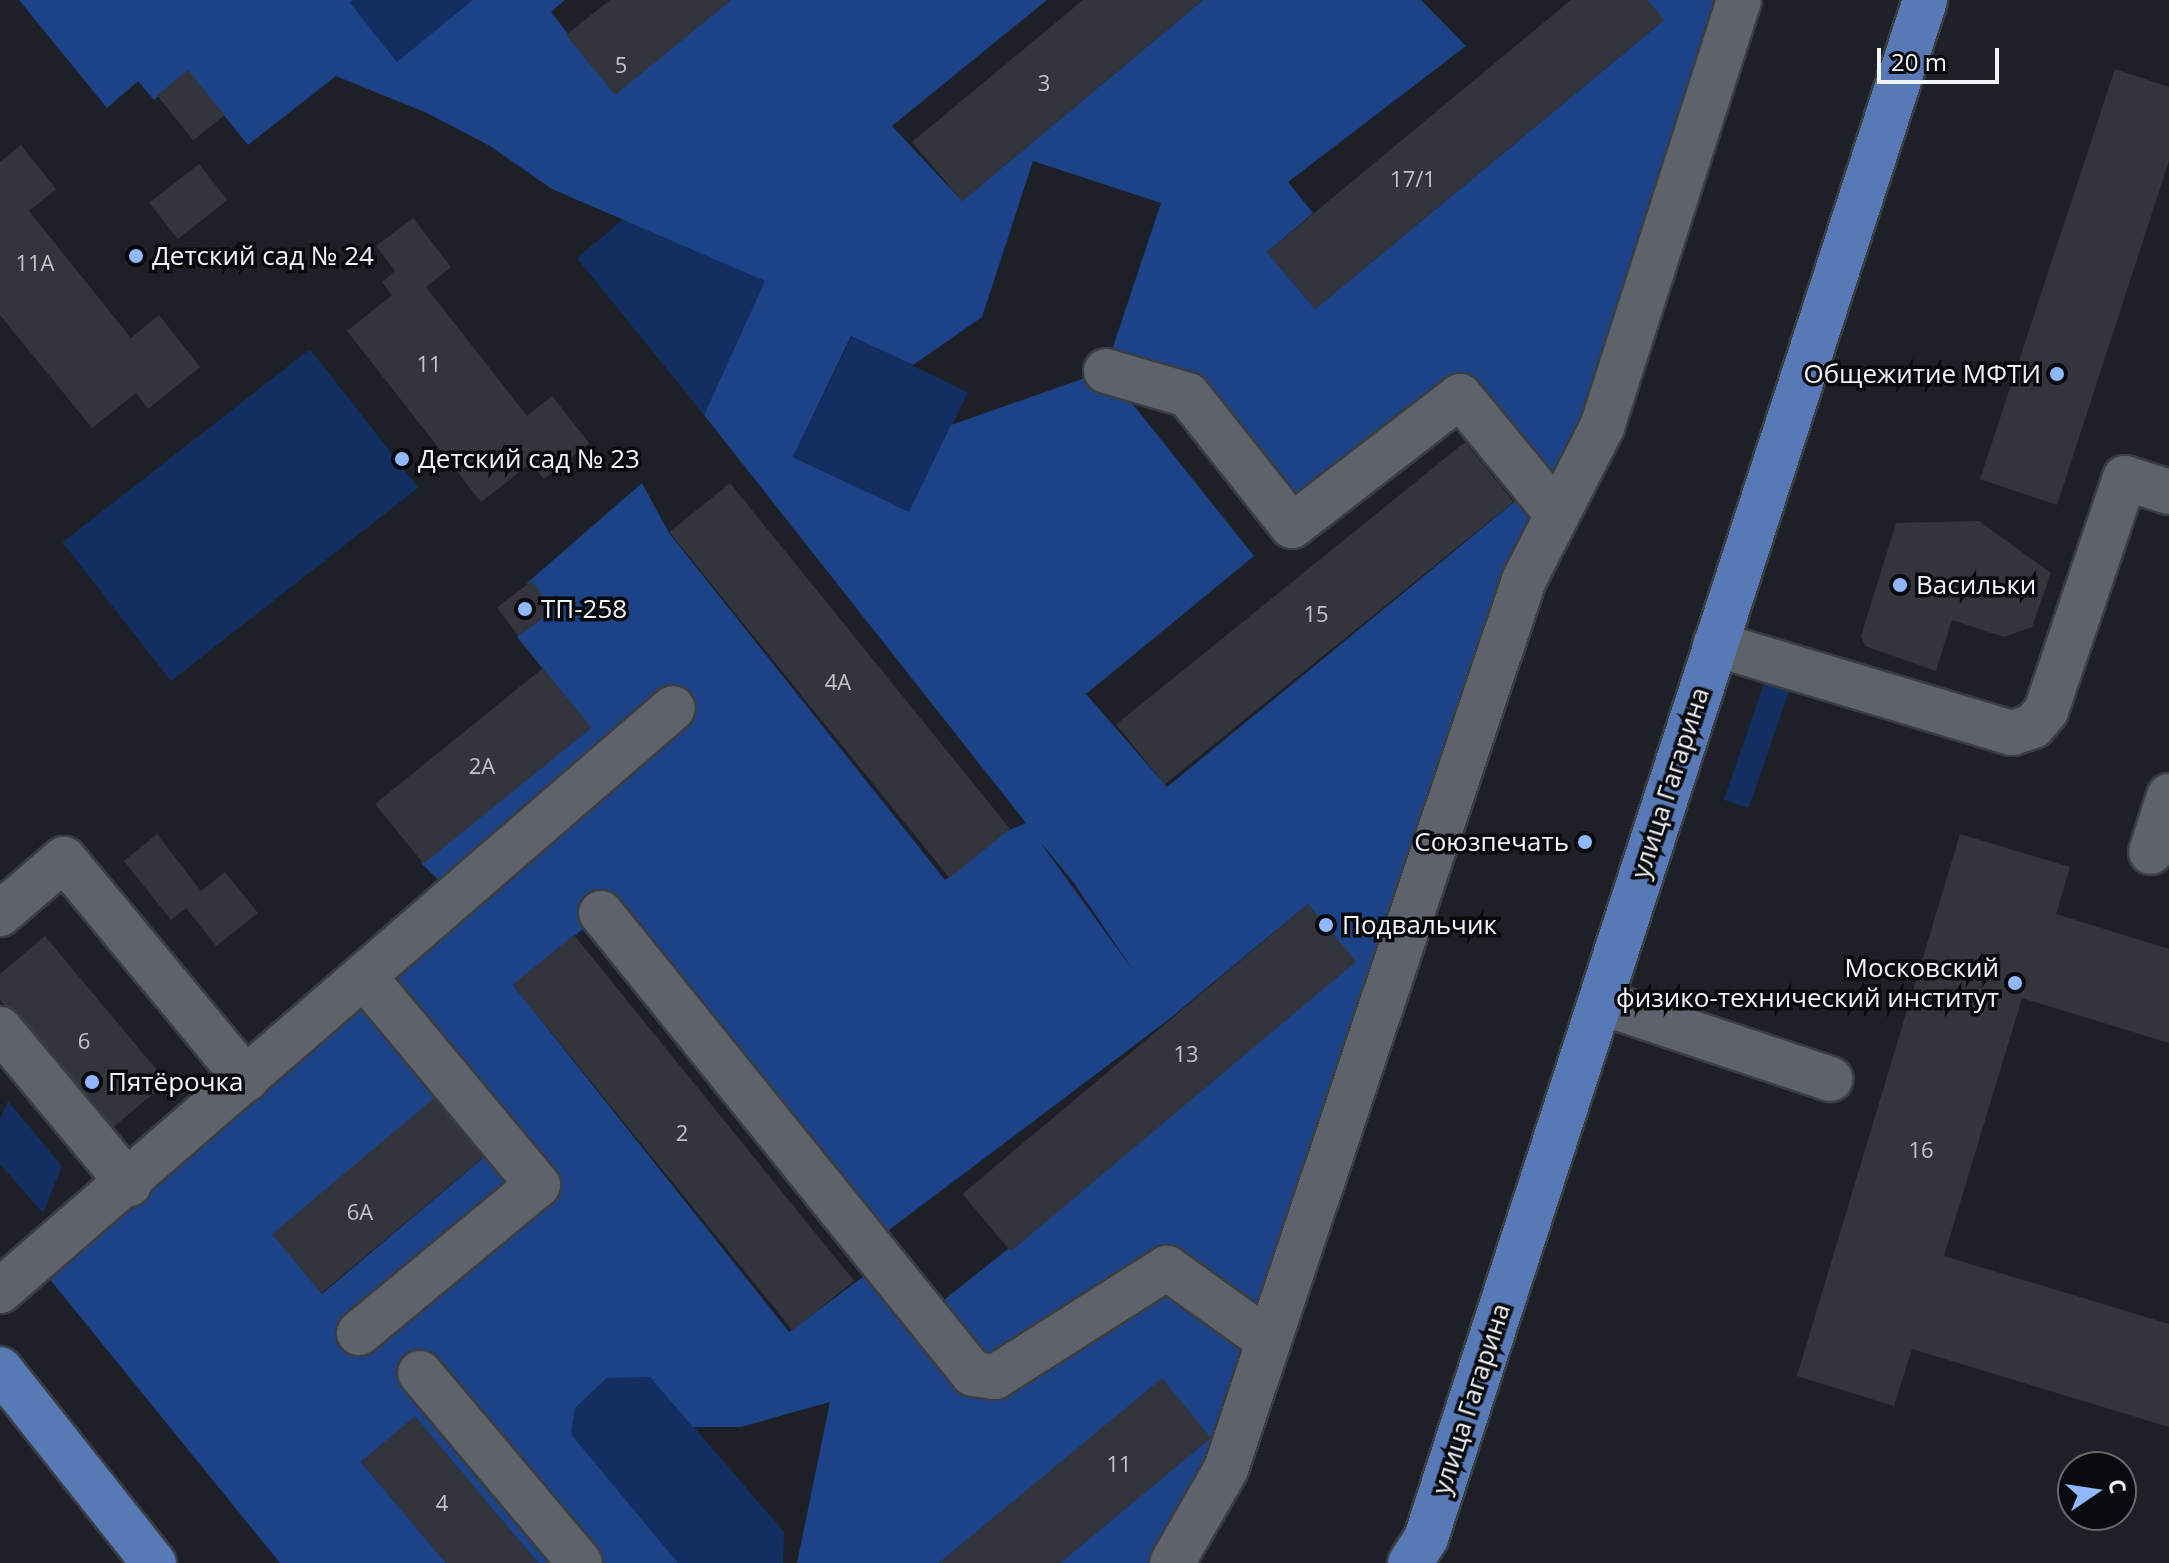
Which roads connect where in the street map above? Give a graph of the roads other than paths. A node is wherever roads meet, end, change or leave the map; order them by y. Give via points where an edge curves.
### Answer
1 (1739, 0) edge
2 (1925, 0) edge
3 (1106, 371) dead end
4 (2169, 492) edge
5 (1557, 514) junction
6 (1715, 644) junction
7 (673, 708) dead end
8 (2169, 796) edge
9 (2151, 852) dead end
10 (601, 913) dead end
11 (0, 914) edge
12 (364, 976) junction
13 (1600, 1002) junction
14 (0, 1029) edge
15 (246, 1079) junction
16 (1830, 1079) dead end
17 (129, 1184) junction
18 (0, 1291) edge
19 (359, 1333) dead end
20 (1269, 1341) junction
21 (0, 1369) edge
22 (420, 1373) dead end
23 (1418, 1555) edge
24 (154, 1563) edge
25 (580, 1563) edge
26 (1172, 1563) edge

1 - 5 lane via 1602,427
2 - 6 main road, улица Гагарина
3 - 5 lane via 1188,395 1292,526 1460,396
4 - 6 lane via 2125,478 2046,711 2033,726 2012,733
5 - 20 lane via 1524,580
6 - 13 main road, улица Гагарина
7 - 12 lane
8 - 9 lane
10 - 20 lane via 973,1374 995,1377 1167,1268
11 - 15 lane via 64,859
12 - 15 lane
12 - 19 lane via 538,1185
13 - 16 lane
13 - 23 main road, улица Гагарина
14 - 17 lane
15 - 17 lane
17 - 18 lane
20 - 26 lane via 1226,1469
21 - 24 main road
22 - 25 lane

